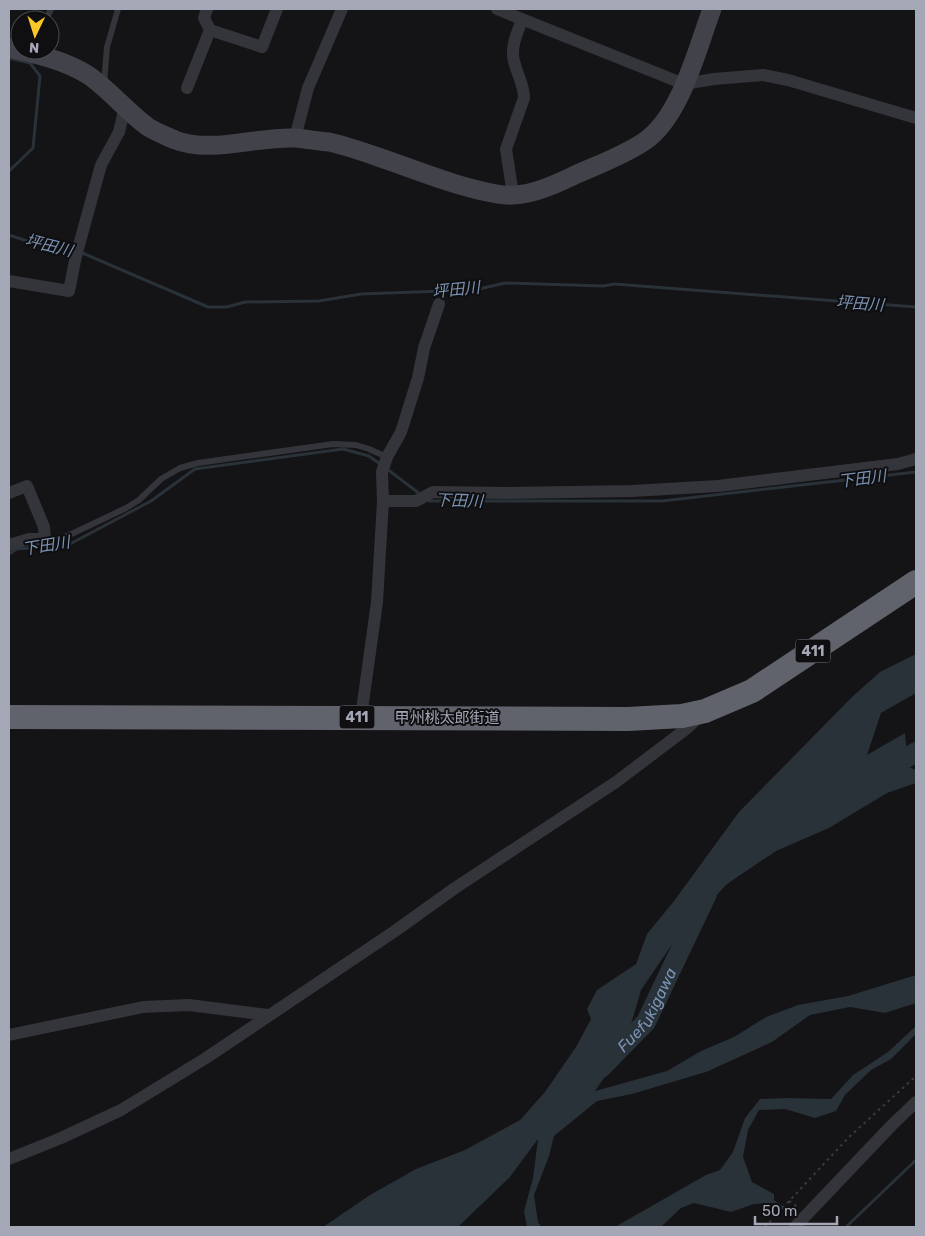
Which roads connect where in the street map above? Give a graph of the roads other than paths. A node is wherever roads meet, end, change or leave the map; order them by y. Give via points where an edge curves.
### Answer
1 (118, 9) edge
2 (207, 9) edge
3 (277, 9) edge
4 (342, 9) edge
5 (497, 9) edge
6 (712, 9) edge
7 (522, 20) junction
8 (210, 30) junction
9 (55, 60) edge
10 (684, 84) junction
11 (104, 88) junction
12 (187, 88) dead end
13 (126, 107) junction
14 (916, 118) edge
15 (295, 138) junction
16 (513, 195) junction
17 (9, 281) edge
18 (439, 304) dead end
19 (386, 458) junction
20 (916, 459) edge
21 (9, 493) edge
22 (383, 500) junction
23 (45, 539) junction
24 (9, 546) edge
25 (916, 582) edge
26 (705, 711) junction
27 (9, 717) edge
28 (361, 717) junction
29 (268, 1015) junction
30 (9, 1035) edge
31 (916, 1102) edge
32 (9, 1159) edge
33 (795, 1227) edge

1 - 11 lane via 107,47
2 - 8 street via 204,18
3 - 8 street via 262,47
4 - 15 street via 308,88
5 - 7 street
6 - 10 street
7 - 10 street
7 - 16 street via 513,56 524,98 506,149
8 - 12 street
9 - 11 street via 87,75
10 - 14 street via 763,75
10 - 16 street via 674,109 646,141 552,186
11 - 13 street
13 - 15 street via 149,127 177,141 203,145
13 - 17 street via 119,132 101,165 69,291
15 - 16 street via 331,143 455,184 499,195
18 - 19 street via 401,432
19 - 22 street via 382,472
19 - 23 lane via 356,445 333,444 198,463 160,479 126,508 61,539
20 - 22 street via 898,464 718,486 632,491 433,492 416,501
21 - 23 street via 27,486 44,527
22 - 28 street via 377,602
23 - 24 street via 29,539
25 - 26 highway, 411 via 752,691
26 - 28 highway, 甲州桃太郎街道 / 411 via 666,718 628,719
26 - 29 street via 616,782
27 - 28 highway, 甲州桃太郎街道 / 411
29 - 30 street via 189,1005 143,1007
29 - 32 street via 198,1064 121,1110
31 - 33 street

